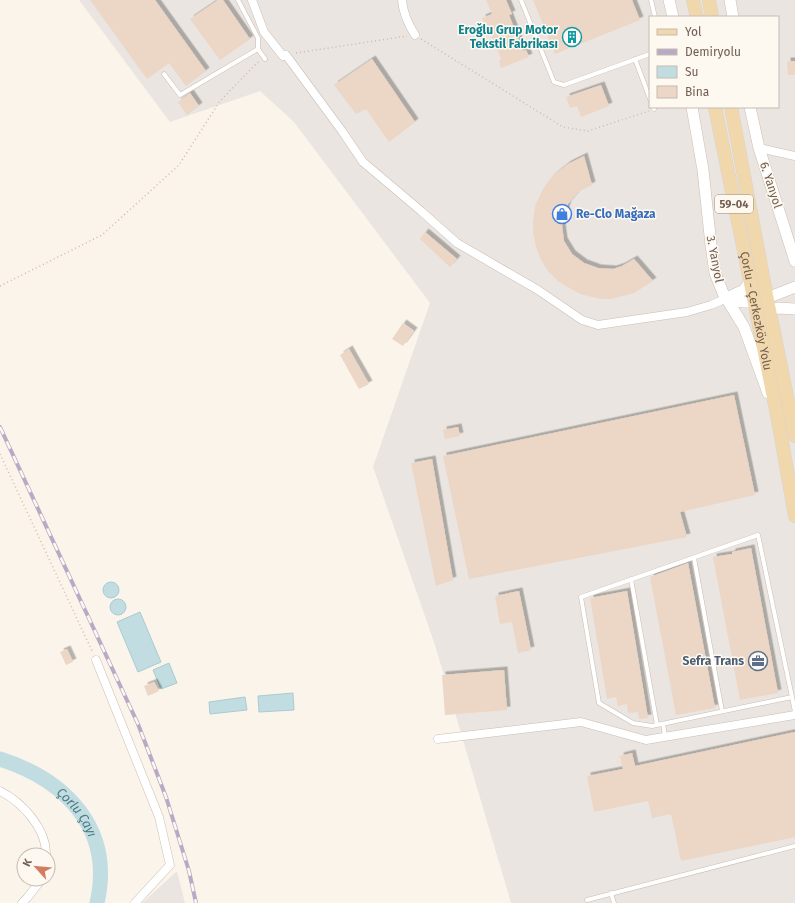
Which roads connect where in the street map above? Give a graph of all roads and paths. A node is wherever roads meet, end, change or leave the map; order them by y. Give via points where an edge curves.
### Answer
1 (238, 0) edge
2 (252, 0) edge
3 (402, 0) edge
4 (521, 0) edge
5 (651, 0) edge
6 (669, 0) edge
7 (693, 0) edge
8 (709, 0) edge
9 (730, 0) edge
10 (655, 16) edge
11 (673, 16) edge
12 (697, 16) edge
13 (712, 16) edge
14 (733, 16) edge
15 (415, 35) junction
16 (258, 49) junction
17 (649, 54) edge
18 (284, 55) junction
19 (265, 59) joint
20 (635, 59) junction
21 (164, 74) dead end
22 (649, 96) edge
23 (653, 108) edge
24 (692, 108) edge
25 (715, 108) edge
26 (731, 108) edge
27 (750, 108) edge
28 (759, 148) junction
29 (795, 156) edge
30 (795, 261) edge
31 (750, 281) junction
32 (0, 286) edge
33 (795, 287) edge
34 (727, 298) junction
35 (768, 304) junction
36 (755, 307) junction
37 (795, 309) edge
38 (733, 310) junction
39 (779, 424) junction
40 (795, 436) edge
41 (0, 454) edge
42 (795, 516) edge
43 (694, 558) junction
44 (631, 579) junction
45 (96, 660) joint
46 (792, 697) junction
47 (722, 711) junction
48 (795, 713) edge
49 (662, 724) junction
50 (657, 725) junction
51 (665, 736) junction
52 (438, 739) dead end
53 (0, 791) edge
54 (795, 846) edge
55 (46, 847) edge
56 (36, 887) edge
57 (611, 893) junction
58 (587, 900) dead end
59 (22, 903) edge
60 (135, 903) edge
61 (614, 903) edge

1 - 16 lane via 258,38
2 - 18 street via 264,32
3 - 15 street via 408,25
4 - 20 lane via 554,82 564,85
5 - 10 lane
6 - 11 main road
7 - 12 main road
8 - 13 main road
9 - 14 main road
15 - 18 path
15 - 23 path via 563,127 588,131
16 - 19 lane
16 - 21 lane via 180,95
17 - 20 lane
18 - 34 street via 363,162 457,243 538,290 582,320 598,325 687,312
19 - 32 path via 257,61 220,102 179,165 102,235
20 - 22 lane
24 - 34 main road, 3. Yanyol via 703,170 715,273
25 - 31 main road, Çorlu - Çerkezköy Yolu / 59-04
26 - 35 main road, Çorlu - Çerkezköy Yolu / 59-04
27 - 28 main road, 6. Yanyol
28 - 29 street
28 - 30 main road, 6. Yanyol
31 - 34 main road via 744,290
31 - 36 main road, Çorlu - Çerkezköy Yolu / 59-04
33 - 35 main road
34 - 36 main road
34 - 38 main road, 3. Yanyol
35 - 36 main road
35 - 37 main road via 778,308
35 - 40 main road, Çorlu - Çerkezköy Yolu / 59-04
36 - 38 main road via 742,314
36 - 39 main road, Çorlu - Çerkezköy Yolu / 59-04
38 - 39 main road, 3. Yanyol via 744,327
39 - 42 main road, Çorlu - Çerkezköy Yolu / 59-04
41 - 45 path
43 - 44 lane
43 - 46 lane via 758,536
43 - 47 lane
44 - 50 lane
44 - 50 lane via 581,597 599,703 633,723
45 - 60 street via 159,817 170,864
46 - 47 lane
46 - 48 lane
47 - 49 lane
48 - 51 street
49 - 50 lane
49 - 51 lane
51 - 52 street via 646,740 581,722
53 - 55 street via 12,797 34,820
54 - 57 lane
56 - 59 street
57 - 58 lane
57 - 61 lane

